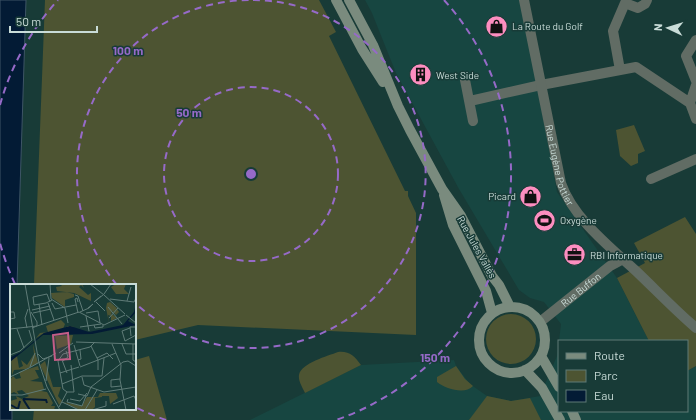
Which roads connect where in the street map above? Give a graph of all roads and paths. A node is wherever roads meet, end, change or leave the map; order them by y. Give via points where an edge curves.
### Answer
1 (336, 0) edge
2 (349, 0) edge
3 (524, 0) edge
4 (646, 0) edge
5 (696, 40) edge
6 (620, 70) junction
7 (466, 80) dead end
8 (696, 82) edge
9 (541, 85) junction
10 (696, 85) edge
11 (470, 101) junction
12 (690, 103) junction
13 (398, 106) junction
14 (696, 119) edge
15 (473, 121) dead end
16 (696, 159) edge
17 (651, 179) dead end
18 (442, 189) junction
19 (623, 259) junction
20 (510, 306) junction
21 (492, 313) junction
22 (540, 322) junction
23 (696, 328) edge
24 (541, 356) junction
25 (525, 370) junction
26 (558, 385) edge
27 (560, 420) edge

1 - 13 main road, Rue Jules Vallès via 362,49
2 - 13 main road, Rue Jules Vallès via 373,45
3 - 9 street, Rue Eugène Pottier
4 - 6 street via 645,4 638,8 625,3 613,31
5 - 8 street via 686,56
6 - 9 street
6 - 12 street via 636,67
7 - 11 street
9 - 11 street
9 - 19 street, Rue Eugène Pottier via 564,193 585,222
10 - 12 street
11 - 15 street
12 - 14 street
13 - 18 main road, Rue Jules Vallès
16 - 17 street
18 - 20 main road, Rue Jules Vallès via 461,216
18 - 21 main road, Rue Jules Vallès via 453,225 486,291
19 - 22 street, Rue Buffon via 610,266
19 - 23 street, Rue Eugène Pottier
20 - 21 main road
20 - 22 main road via 529,311
21 - 25 main road via 481,329 479,339 483,355 492,366 502,371 517,373
22 - 24 main road via 545,335
24 - 25 main road via 534,365
24 - 26 main road
25 - 27 main road via 542,388

